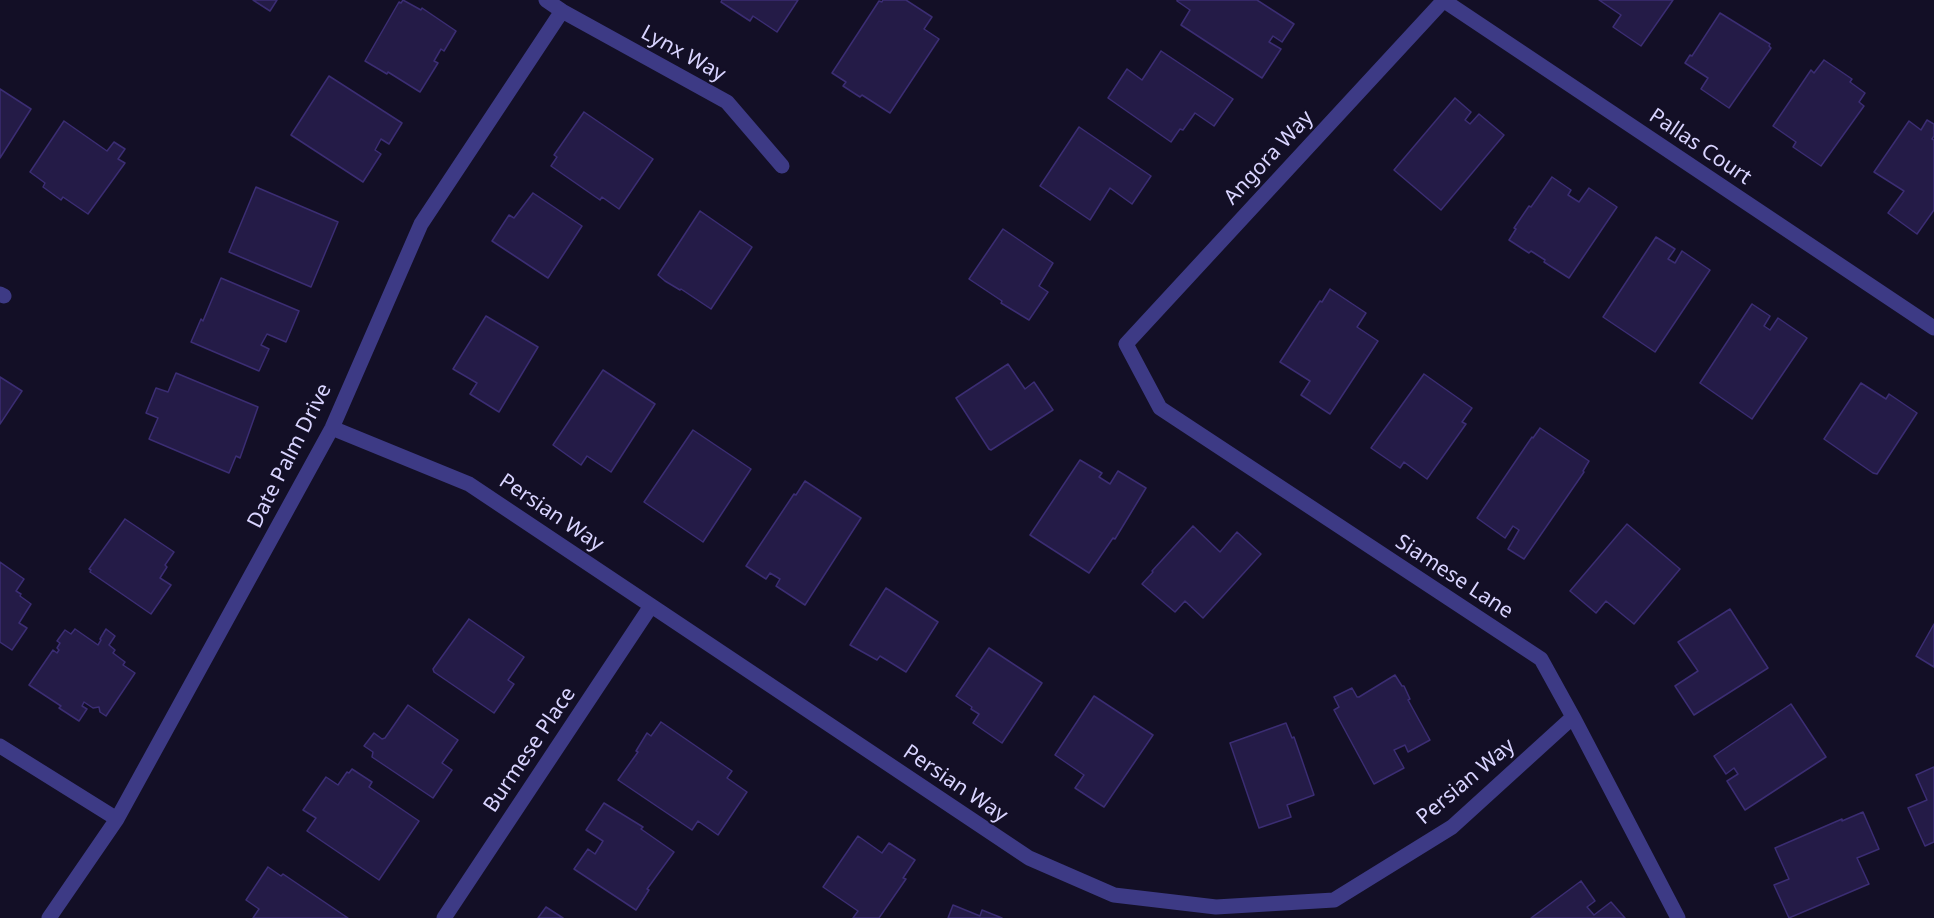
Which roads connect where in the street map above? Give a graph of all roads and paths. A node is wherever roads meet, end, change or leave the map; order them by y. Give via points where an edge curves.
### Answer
1 (546, 0) edge
2 (1443, 0) edge
3 (562, 11) junction
4 (782, 166) dead end
5 (1934, 328) edge
6 (1126, 344) joint
7 (332, 428) junction
8 (651, 606) junction
9 (1573, 717) junction
10 (0, 746) edge
11 (117, 819) junction
12 (50, 918) edge
13 (444, 918) edge
14 (1678, 918) edge

1 - 3 street, Lynx Way
2 - 5 street, Pallas Court
2 - 6 street, Angora Way
3 - 4 street, Lynx Way via 727,102
3 - 7 street, Date Palm Drive via 421,224
6 - 9 street, Siamese Lane via 1160,408 1541,659
7 - 8 street, Persian Way via 469,484
7 - 11 street, Date Palm Drive
8 - 9 street, Persian Way via 1029,858 1114,895 1216,907 1334,900 1452,827
8 - 13 street, Burmese Place
9 - 14 street, Siamese Lane
10 - 11 street
11 - 12 street, Date Palm Drive

